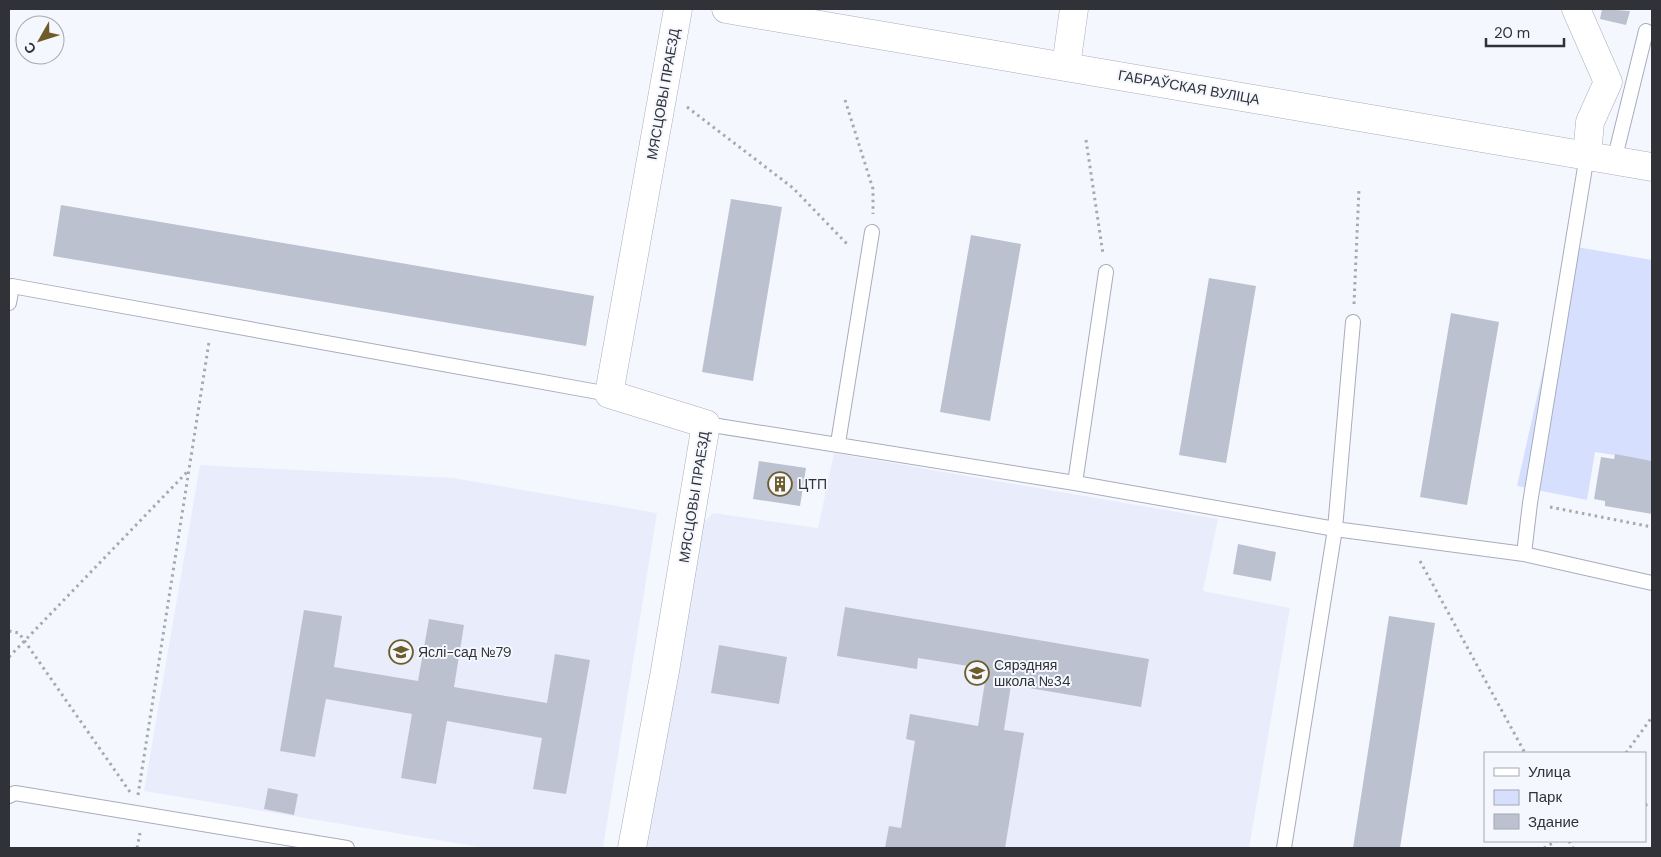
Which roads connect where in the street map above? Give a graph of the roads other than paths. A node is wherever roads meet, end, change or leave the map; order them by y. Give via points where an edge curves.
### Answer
1 (678, 9) edge
2 (726, 9) edge
3 (1074, 9) edge
4 (1576, 9) edge
5 (1646, 31) dead end
6 (1066, 66) junction
7 (1587, 155) junction
8 (1614, 161) junction
9 (1652, 167) edge
10 (872, 232) road end
11 (1106, 272) road end
12 (9, 303) edge
13 (1353, 322) road end
14 (609, 394) junction
15 (706, 424) junction
16 (838, 443) junction
17 (1075, 483) junction
18 (1335, 530) junction
19 (1524, 554) junction
20 (1652, 583) edge
21 (9, 796) edge
22 (325, 846) edge
23 (347, 848) edge
24 (632, 848) edge
25 (1284, 848) edge

1 - 14 street, МЯСЦОВЫ ПРАЕЗД
2 - 6 street, ГАБРАЎСКАЯ ВУЛІЦА
3 - 6 street
4 - 7 street via 1608,82 1590,122
5 - 8 lane
6 - 7 street, ГАБРАЎСКАЯ ВУЛІЦА
7 - 8 street, ГАБРАЎСКАЯ ВУЛІЦА
7 - 19 lane
8 - 9 street, ГАБРАЎСКАЯ ВУЛІЦА
10 - 16 lane
11 - 17 lane
12 - 14 lane via 12,286
13 - 18 lane
14 - 15 street, МЯСЦОВЫ ПРАЕЗД
15 - 16 lane
15 - 24 street, МЯСЦОВЫ ПРАЕЗД
16 - 17 lane
17 - 18 lane
18 - 19 lane
18 - 25 lane
19 - 20 lane
21 - 22 lane via 15,793
22 - 23 lane

